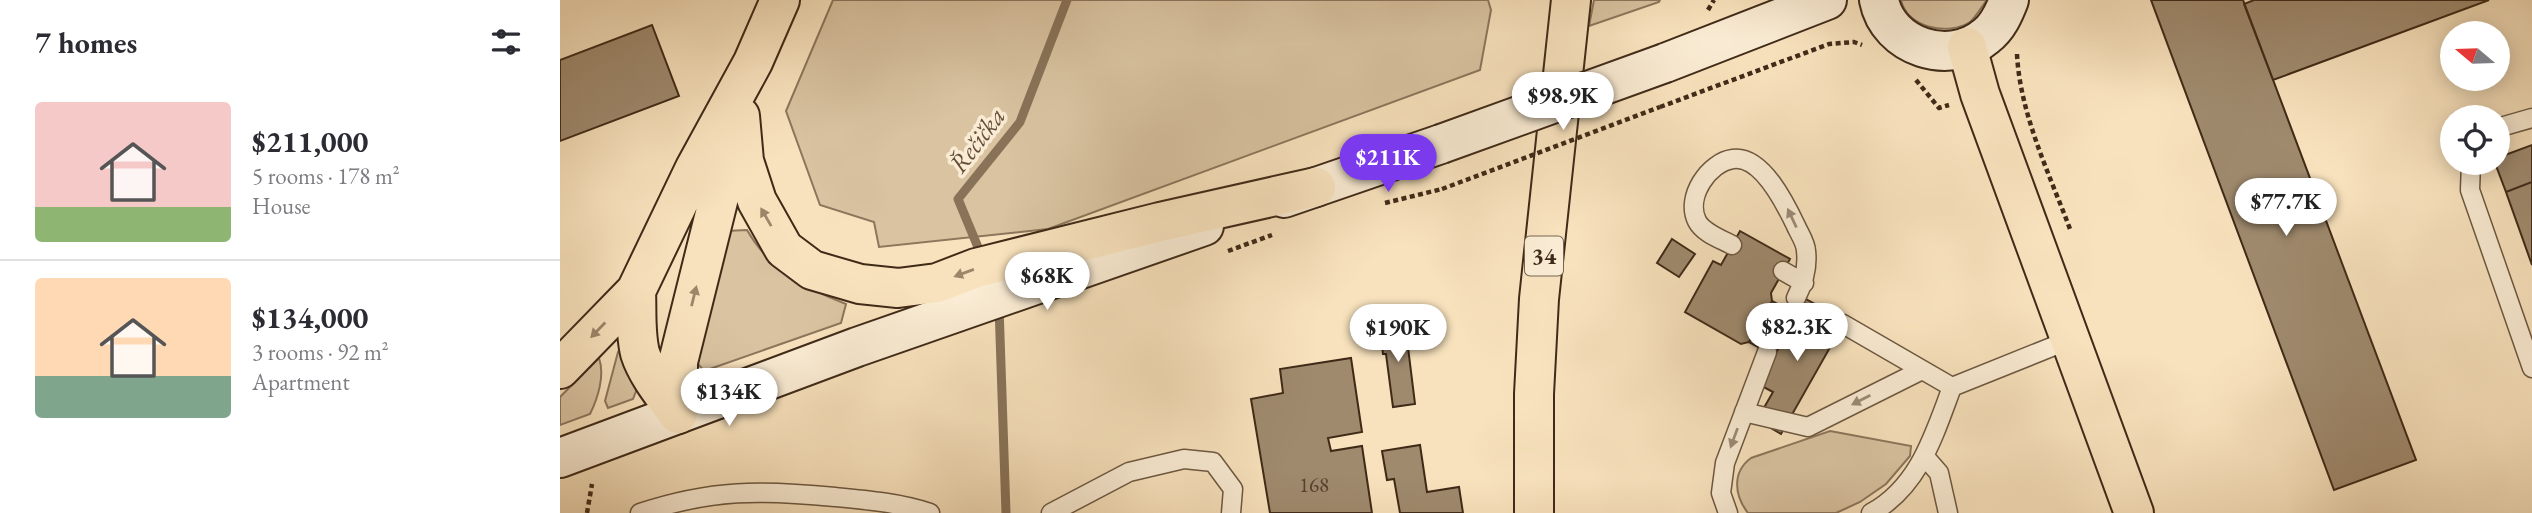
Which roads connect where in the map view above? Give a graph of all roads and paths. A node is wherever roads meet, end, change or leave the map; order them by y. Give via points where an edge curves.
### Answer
1 (780, 0) edge
2 (1571, 0) edge
3 (1827, 0) edge
4 (1879, 0) edge
5 (2009, 0) edge
6 (1967, 47) junction
7 (1871, 48) dead end
8 (754, 62) junction
9 (1913, 78) dead end
10 (1939, 108) dead end
11 (740, 116) junction
12 (2532, 118) edge
13 (2510, 124) edge
14 (2471, 175) edge
15 (1316, 187) junction
16 (1442, 189) dead end
17 (1732, 245) dead end
18 (1783, 271) dead end
19 (636, 291) junction
20 (1843, 324) dead end
21 (2069, 340) junction
22 (1767, 352) dead end
23 (2532, 368) edge
24 (560, 369) edge
25 (1922, 370) junction
26 (1952, 387) junction
27 (1744, 412) junction
28 (678, 414) junction
29 (1925, 457) junction
30 (560, 458) edge
31 (592, 484) dead end
32 (587, 513) edge
33 (640, 513) edge
34 (930, 513) edge
35 (1051, 513) edge
36 (1231, 513) edge
37 (1534, 513) edge
38 (1728, 513) edge
39 (1871, 513) edge
40 (1948, 513) edge
41 (2134, 513) edge

1 - 8 main road
2 - 37 main road, 34 via 1539,299
3 - 15 main road, bridge
4 - 6 main road via 1890,25 1906,40 1946,52
5 - 6 main road via 1986,37
6 - 21 main road
7 - 16 path, bridge via 1854,41 1829,44
8 - 11 main road
8 - 19 main road via 695,168
9 - 10 path
15 -> 11 main road via 976,268 937,283 898,288 860,284 812,270 784,249 757,201 744,161
28 -> 11 main road via 678,362
12 - 13 lane
14 - 23 lane via 2470,190
15 - 28 main road
18 -> 17 lane via 1799,298 1807,250 1770,180 1751,163 1735,158 1717,165 1701,181 1694,205 1705,231
19 -> 24 main road
19 - 28 main road via 640,354
20 - 25 lane
21 - 26 lane
21 - 41 main road
22 - 27 lane
25 - 26 lane
25 -> 27 lane via 1808,427
26 - 29 lane
27 -> 38 lane via 1725,463 1721,492
28 - 30 main road
29 - 39 lane via 1902,488
29 - 40 lane via 1939,473
31 - 32 path
33 - 34 lane via 691,498 758,491 870,500
35 - 36 lane via 1129,472 1184,459 1213,462 1233,489

